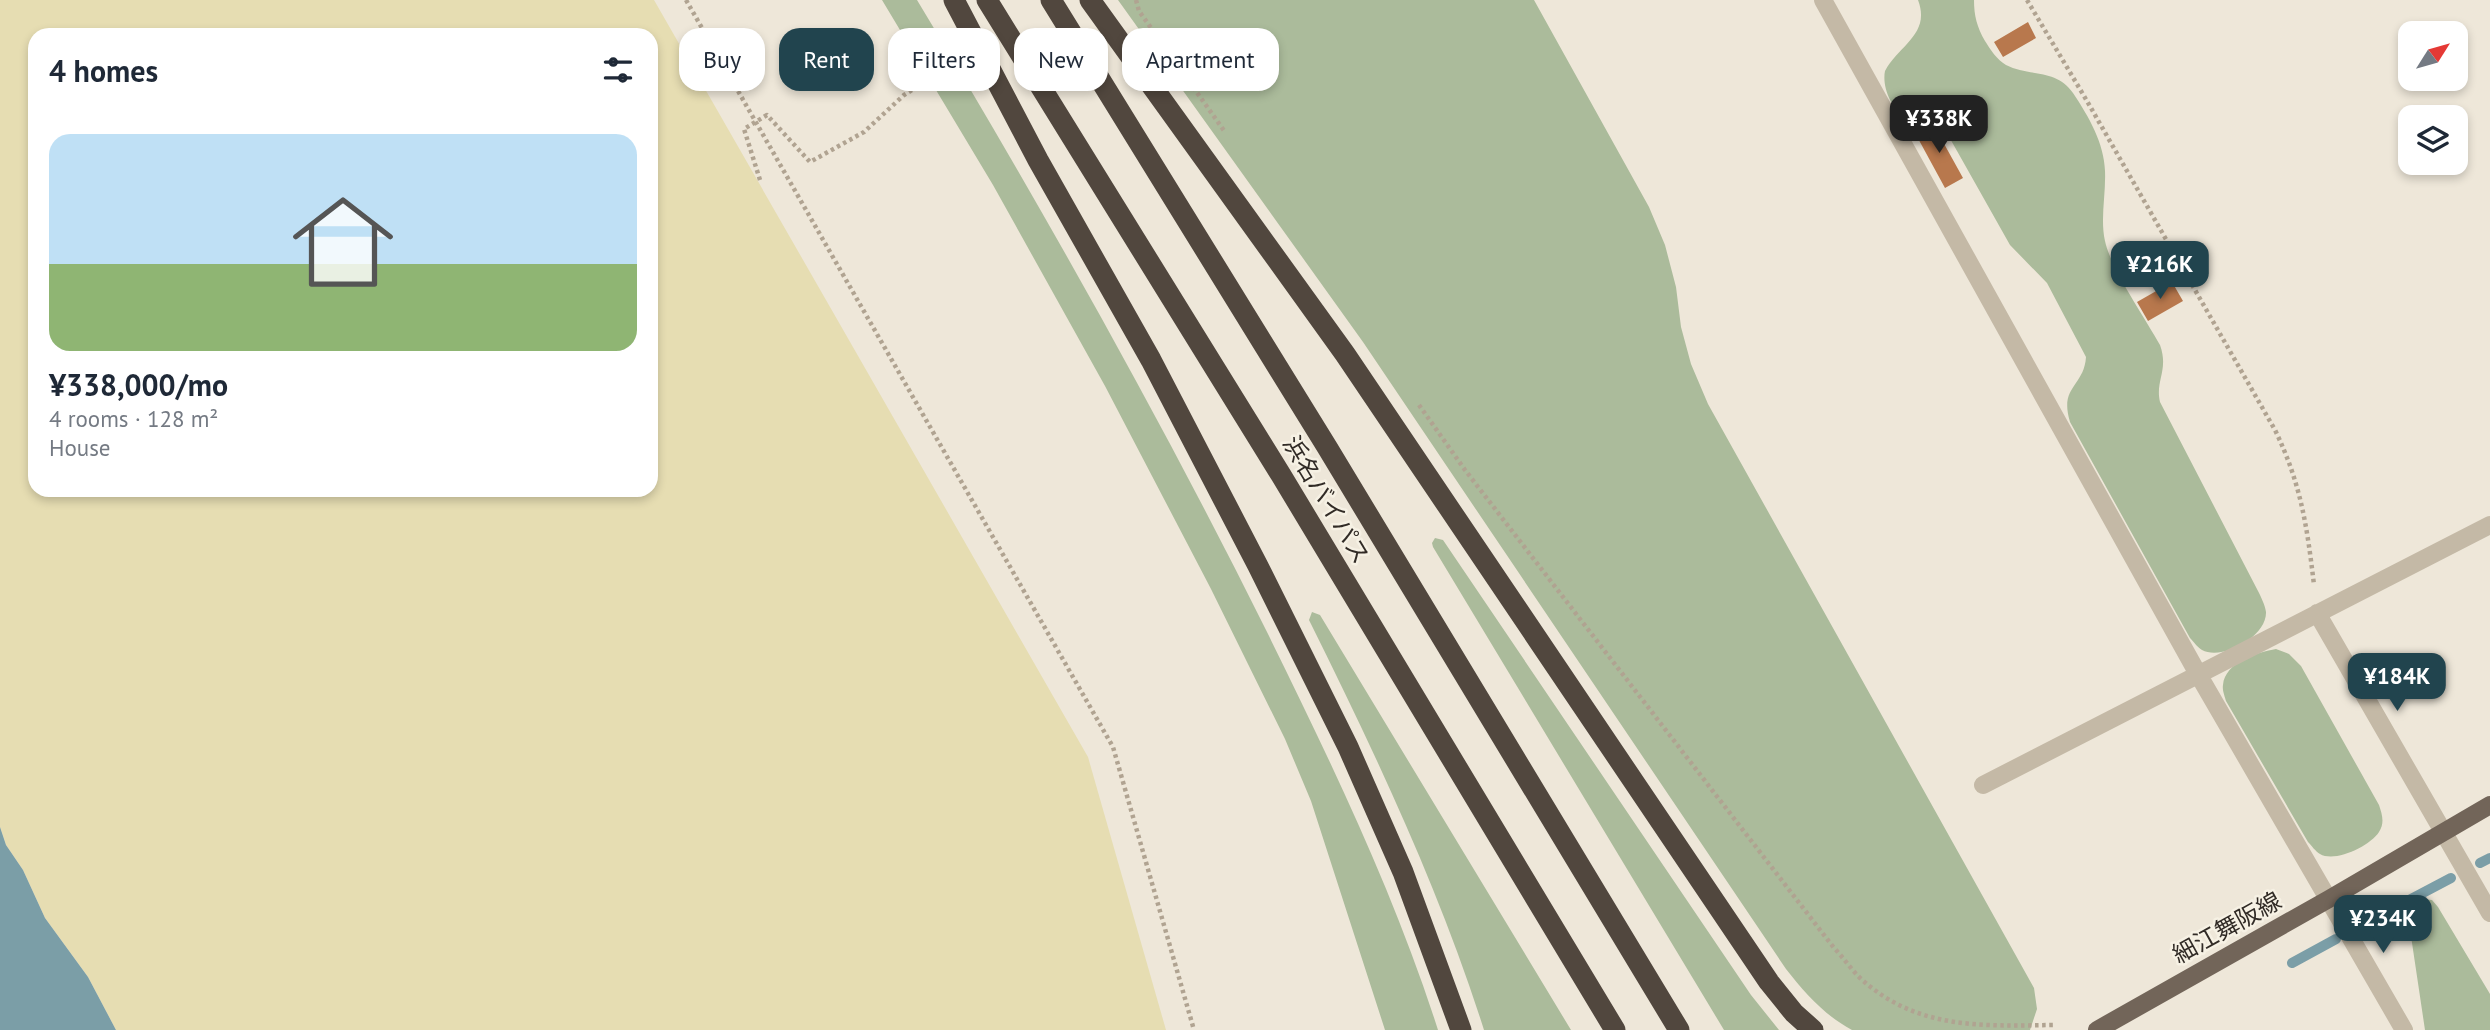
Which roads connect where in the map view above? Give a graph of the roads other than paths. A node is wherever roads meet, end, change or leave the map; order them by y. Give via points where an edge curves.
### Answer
1 (954, 0) edge
2 (987, 0) edge
3 (1051, 0) edge
4 (1090, 0) edge
5 (1823, 0) edge
6 (2490, 525) edge
7 (2317, 613) junction
8 (2198, 674) junction
9 (1983, 785) dead end
10 (2490, 805) edge
11 (2443, 832) junction
12 (2329, 899) junction
13 (2490, 913) edge
14 (1461, 1030) edge
15 (1615, 1030) edge
16 (1679, 1030) edge
17 (1813, 1030) edge
18 (2097, 1030) edge
19 (2404, 1030) edge

1 - 14 highway via 1151,360 1348,747 1403,872
2 - 15 highway, 浜名バイパス via 1281,475
3 - 16 highway, 浜名バイパス
4 - 17 highway via 1345,354 1769,982
5 - 8 street
6 - 7 street
7 - 8 street
7 - 11 street
8 - 9 street
8 - 12 street
10 - 11 main road, 細江舞阪線
11 - 12 main road, 細江舞阪線
11 - 13 street
12 - 18 main road, 細江舞阪線
12 - 19 street

